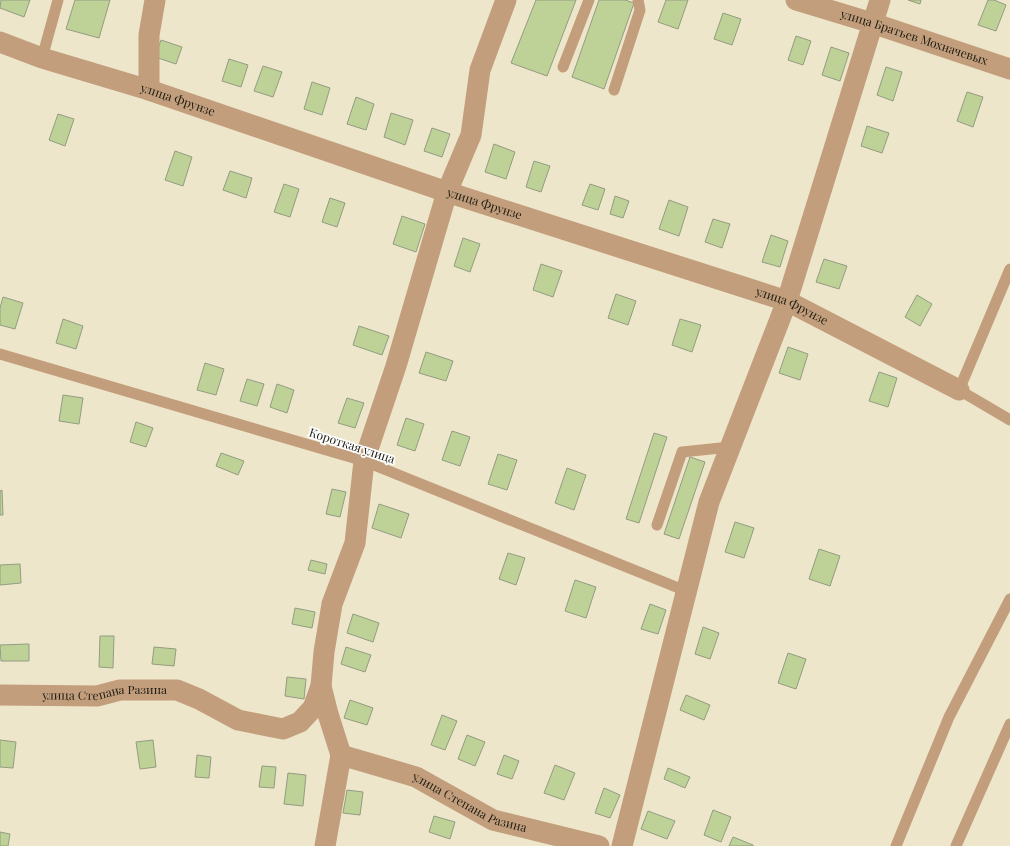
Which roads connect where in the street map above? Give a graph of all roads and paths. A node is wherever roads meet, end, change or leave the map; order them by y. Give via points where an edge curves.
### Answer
1 (58, 0) edge
2 (155, 0) edge
3 (506, 0) edge
4 (589, 0) edge
5 (638, 0) edge
6 (796, 0) edge
7 (880, 0) edge
8 (872, 23) junction
9 (0, 42) edge
10 (42, 58) junction
11 (564, 67) dead end
12 (1010, 69) edge
13 (149, 90) junction
14 (614, 90) dead end
15 (447, 192) junction
16 (1010, 269) edge
17 (787, 301) junction
18 (0, 354) edge
19 (959, 390) junction
20 (1010, 420) edge
21 (730, 447) junction
22 (364, 461) junction
23 (657, 525) dead end
24 (686, 591) junction
25 (1010, 599) edge
26 (321, 686) junction
27 (0, 695) edge
28 (1010, 724) edge
29 (341, 756) junction
30 (326, 846) edge
31 (599, 846) edge
32 (622, 846) edge
33 (896, 846) edge
34 (956, 846) edge

1 - 10 lane
2 - 13 street via 149,36
3 - 15 street via 480,70 471,135
4 - 11 lane
5 - 14 lane via 640,10
6 - 8 street, улица Братьев Мохначевых
7 - 8 street
8 - 12 street, улица Братьев Мохначевых
8 - 17 street
9 - 10 street, улица Фрунзе
10 - 13 street, улица Фрунзе
13 - 15 street, улица Фрунзе
15 - 17 street, улица Фрунзе
15 - 22 street via 396,366
16 - 19 lane
17 - 19 street, улица Фрунзе
17 - 21 street
18 - 22 lane, Короткая улица
19 - 20 lane
21 - 23 lane via 682,452
21 - 24 street via 709,502
22 - 24 lane, Короткая улица
22 - 26 street via 355,543 332,604
24 - 32 street
25 - 33 lane via 948,718
26 - 27 street, улица Степана Разина via 313,708 300,722 283,730 238,720 200,699 177,690 120,690 98,696
26 - 29 street
28 - 34 lane
29 - 30 street
29 - 31 street, улица Степана Разина via 416,776 493,820

